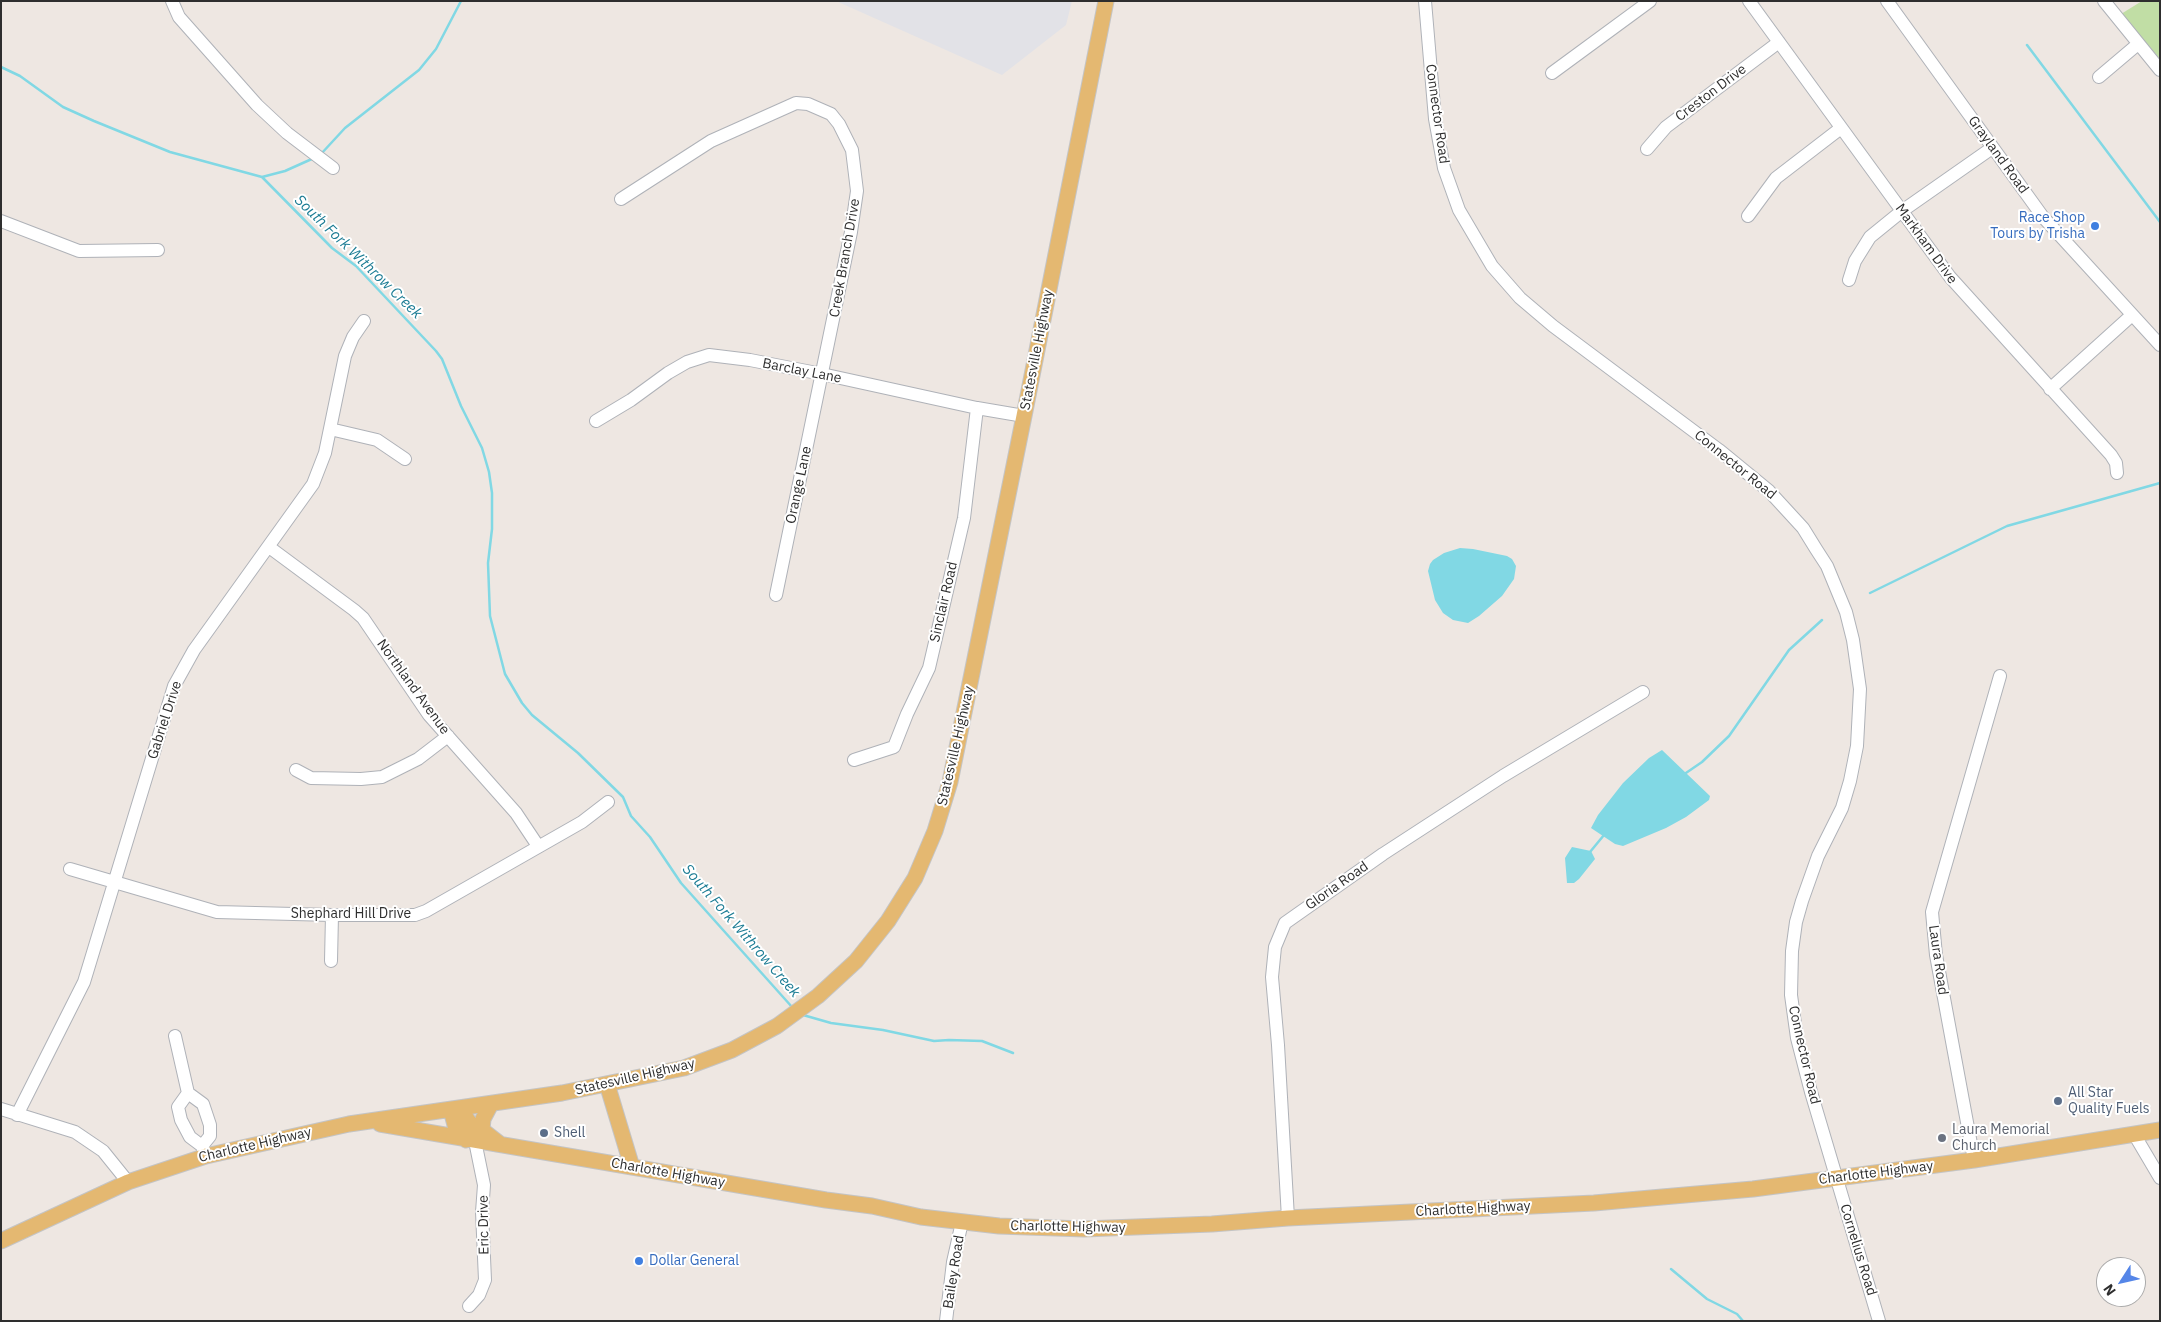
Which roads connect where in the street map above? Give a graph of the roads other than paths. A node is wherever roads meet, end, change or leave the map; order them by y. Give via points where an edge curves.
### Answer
1 (172, 1) edge
2 (1106, 1) edge
3 (1425, 1) edge
4 (1650, 1) edge
5 (1750, 1) edge
6 (1886, 1) edge
7 (2104, 1) edge
8 (1779, 42) junction
9 (2138, 44) junction
10 (2160, 70) edge
11 (1552, 74) dead end
12 (2099, 77) dead end
13 (1841, 128) junction
14 (1992, 148) junction
15 (1647, 149) dead end
16 (332, 168) dead end
17 (621, 199) dead end
18 (1902, 211) junction
19 (1748, 216) dead end
20 (1, 221) edge
21 (158, 250) dead end
22 (1849, 280) dead end
23 (2132, 315) junction
24 (364, 321) dead end
25 (2160, 345) edge
26 (822, 374) junction
27 (2050, 389) junction
28 (977, 408) junction
29 (1024, 416) junction
30 (596, 421) dead end
31 (330, 429) junction
32 (405, 459) dead end
33 (2117, 473) dead end
34 (269, 547) junction
35 (776, 595) dead end
36 (2000, 676) dead end
37 (1643, 692) dead end
38 (448, 736) junction
39 (854, 760) dead end
40 (296, 770) dead end
41 (608, 802) dead end
42 (538, 846) junction
43 (70, 869) dead end
44 (114, 883) junction
45 (332, 916) junction
46 (331, 961) dead end
47 (175, 1036) dead end
48 (607, 1084) junction
49 (188, 1093) junction
50 (490, 1104) junction
51 (1, 1109) edge
52 (456, 1110) junction
53 (17, 1115) junction
54 (374, 1122) junction
55 (2160, 1130) edge
56 (2134, 1134) junction
57 (471, 1140) junction
58 (498, 1144) junction
59 (204, 1151) junction
60 (1974, 1160) junction
61 (632, 1167) junction
62 (2160, 1178) edge
63 (1837, 1179) junction
64 (128, 1182) junction
65 (1288, 1218) junction
66 (962, 1222) junction
67 (1, 1241) edge
68 (469, 1306) dead end
69 (946, 1321) edge
70 (1879, 1321) edge

1 - 16 street via 179,17 257,104
2 - 29 main road, Statesville Highway
3 - 63 street, Connector Road via 1435,119 1444,168 1459,210 1492,266 1520,298 1553,326 1769,491 1812,542 1827,566 1846,612 1858,664 1857,746 1842,808 1818,856 1802,900 1796,922 1791,976 1793,1016 1801,1057
4 - 11 street
5 - 8 street, Markham Drive
6 - 14 street, Grayland Road
7 - 9 street
8 - 13 street, Markham Drive
8 - 15 street, Creston Drive via 1666,126
9 - 10 street
9 - 12 street
13 - 18 street, Markham Drive
13 - 19 street via 1776,178
14 - 18 street
14 - 23 street, Grayland Road via 2043,216
17 - 26 street, Creek Branch Drive via 711,141 783,107 808,104 830,114 840,124 852,150 857,191 850,241
18 - 22 street via 1870,237 1855,261
18 - 27 street, Markham Drive via 1964,295
20 - 21 street via 79,251
23 - 25 street, Grayland Road
23 - 27 street
24 - 31 street, Gabriel Drive via 345,356
26 - 28 street, Barclay Lane
26 - 30 street, Barclay Lane via 709,355 668,373
26 - 35 street, Orange Lane
27 - 33 street, Markham Drive via 2111,455
28 - 29 street, Barclay Lane
28 - 39 street, Sinclair Road via 964,518 929,668 894,747
29 - 48 main road, Statesville Highway via 950,782 935,831 918,870 888,921 849,967 818,996 777,1026 732,1050 684,1068
31 - 32 street via 377,440
31 - 34 street, Gabriel Drive via 313,484
34 - 38 street, Northland Avenue via 362,618 429,715
34 - 44 street, Gabriel Drive via 194,650 174,686
36 - 60 street, Laura Road via 1932,912 1936,955
37 - 65 street, Gloria Road via 1503,776 1285,922 1275,947 1272,977
38 - 40 street via 418,759 382,777 312,778
38 - 42 street, Northland Avenue via 516,813
41 - 42 street, Shephard Hill Drive via 582,822
42 - 45 street, Shephard Hill Drive via 426,911 414,915
43 - 44 street, Shephard Hill Drive
44 - 45 street, Shephard Hill Drive via 217,912
44 - 53 street, Gabriel Drive via 84,982
45 - 46 street
47 - 49 street
48 - 50 main road, Statesville Highway
48 - 61 main road
49 - 59 street via 203,1104 210,1125
49 - 59 street via 178,1107 190,1138
50 - 52 main road, Statesville Highway
50 - 58 main road via 482,1130
51 - 53 street
52 - 54 main road, Statesville Highway
52 - 57 main road via 455,1125
52 - 58 main road via 478,1133
53 - 64 street via 75,1132 102,1151
54 - 57 main road, Charlotte Highway
54 - 59 main road, Charlotte Highway
55 - 56 main road, Charlotte Highway
56 - 60 main road, Charlotte Highway
56 - 62 street
57 - 58 main road, Charlotte Highway
57 - 68 street, Eric Drive via 484,1185 485,1280 479,1295
58 - 61 main road, Charlotte Highway
59 - 64 main road, Charlotte Highway
60 - 63 main road, Charlotte Highway
61 - 66 main road, Charlotte Highway
63 - 65 main road, Charlotte Highway via 1594,1203
63 - 70 street, Cornelius Road
64 - 67 main road, Charlotte Highway
65 - 66 main road, Charlotte Highway via 1084,1230
66 - 69 street, Bailey Road via 953,1262

